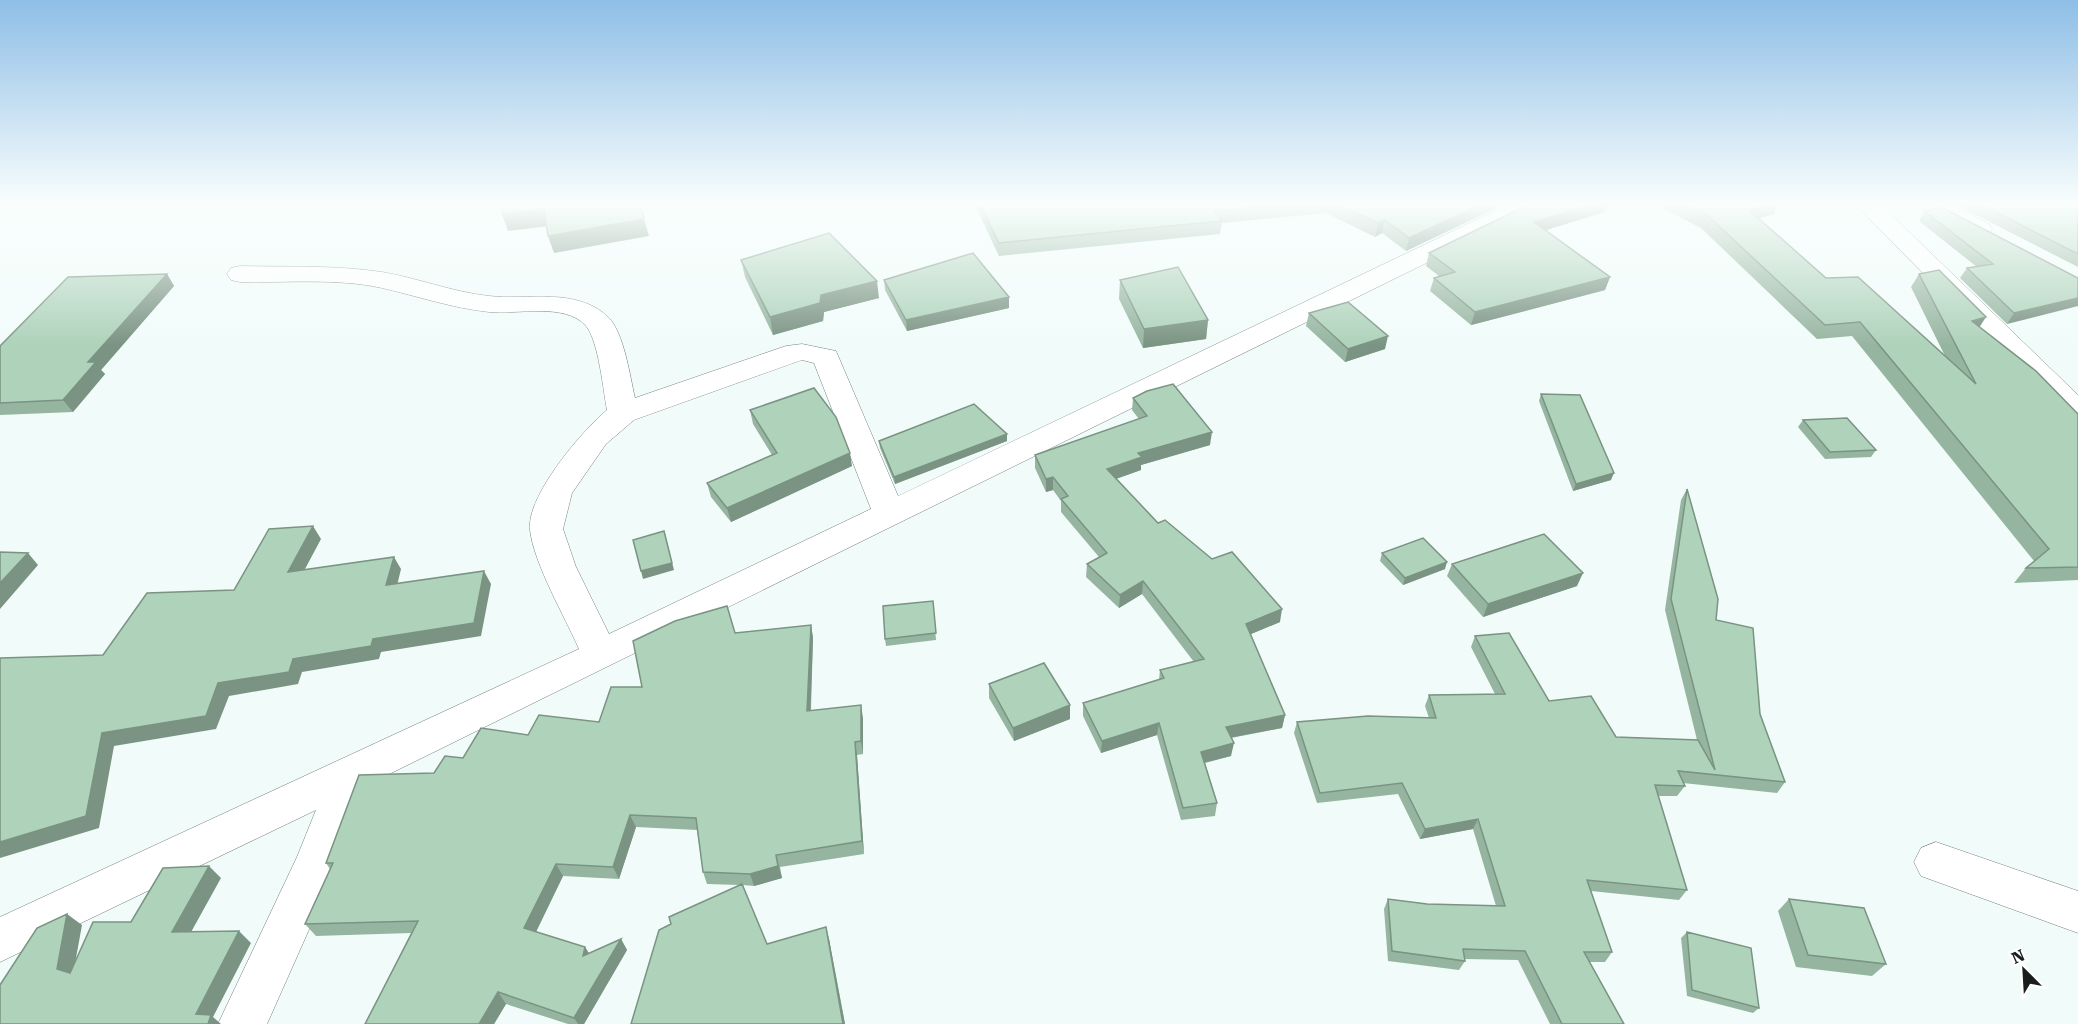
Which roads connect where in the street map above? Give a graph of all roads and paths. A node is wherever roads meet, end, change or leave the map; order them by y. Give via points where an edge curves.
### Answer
1 (1432, 251) edge
2 (1914, 251) edge
3 (240, 274) dead end
4 (2078, 412) edge
5 (623, 413) junction
6 (889, 514) junction
7 (601, 655) junction
8 (351, 773) junction
9 (1936, 862) dead end
10 (2078, 912) edge
11 (0, 940) edge
12 (242, 1024) edge

1 - 6 street
2 - 4 street
3 - 5 street via 347,276 383,280 489,304 560,304 584,312 599,323 609,348
5 - 6 street via 786,355 802,352 826,357
5 - 7 street via 581,454 556,492 546,529 559,567
6 - 7 street
7 - 8 street
8 - 11 street
8 - 12 street via 317,862
9 - 10 street

